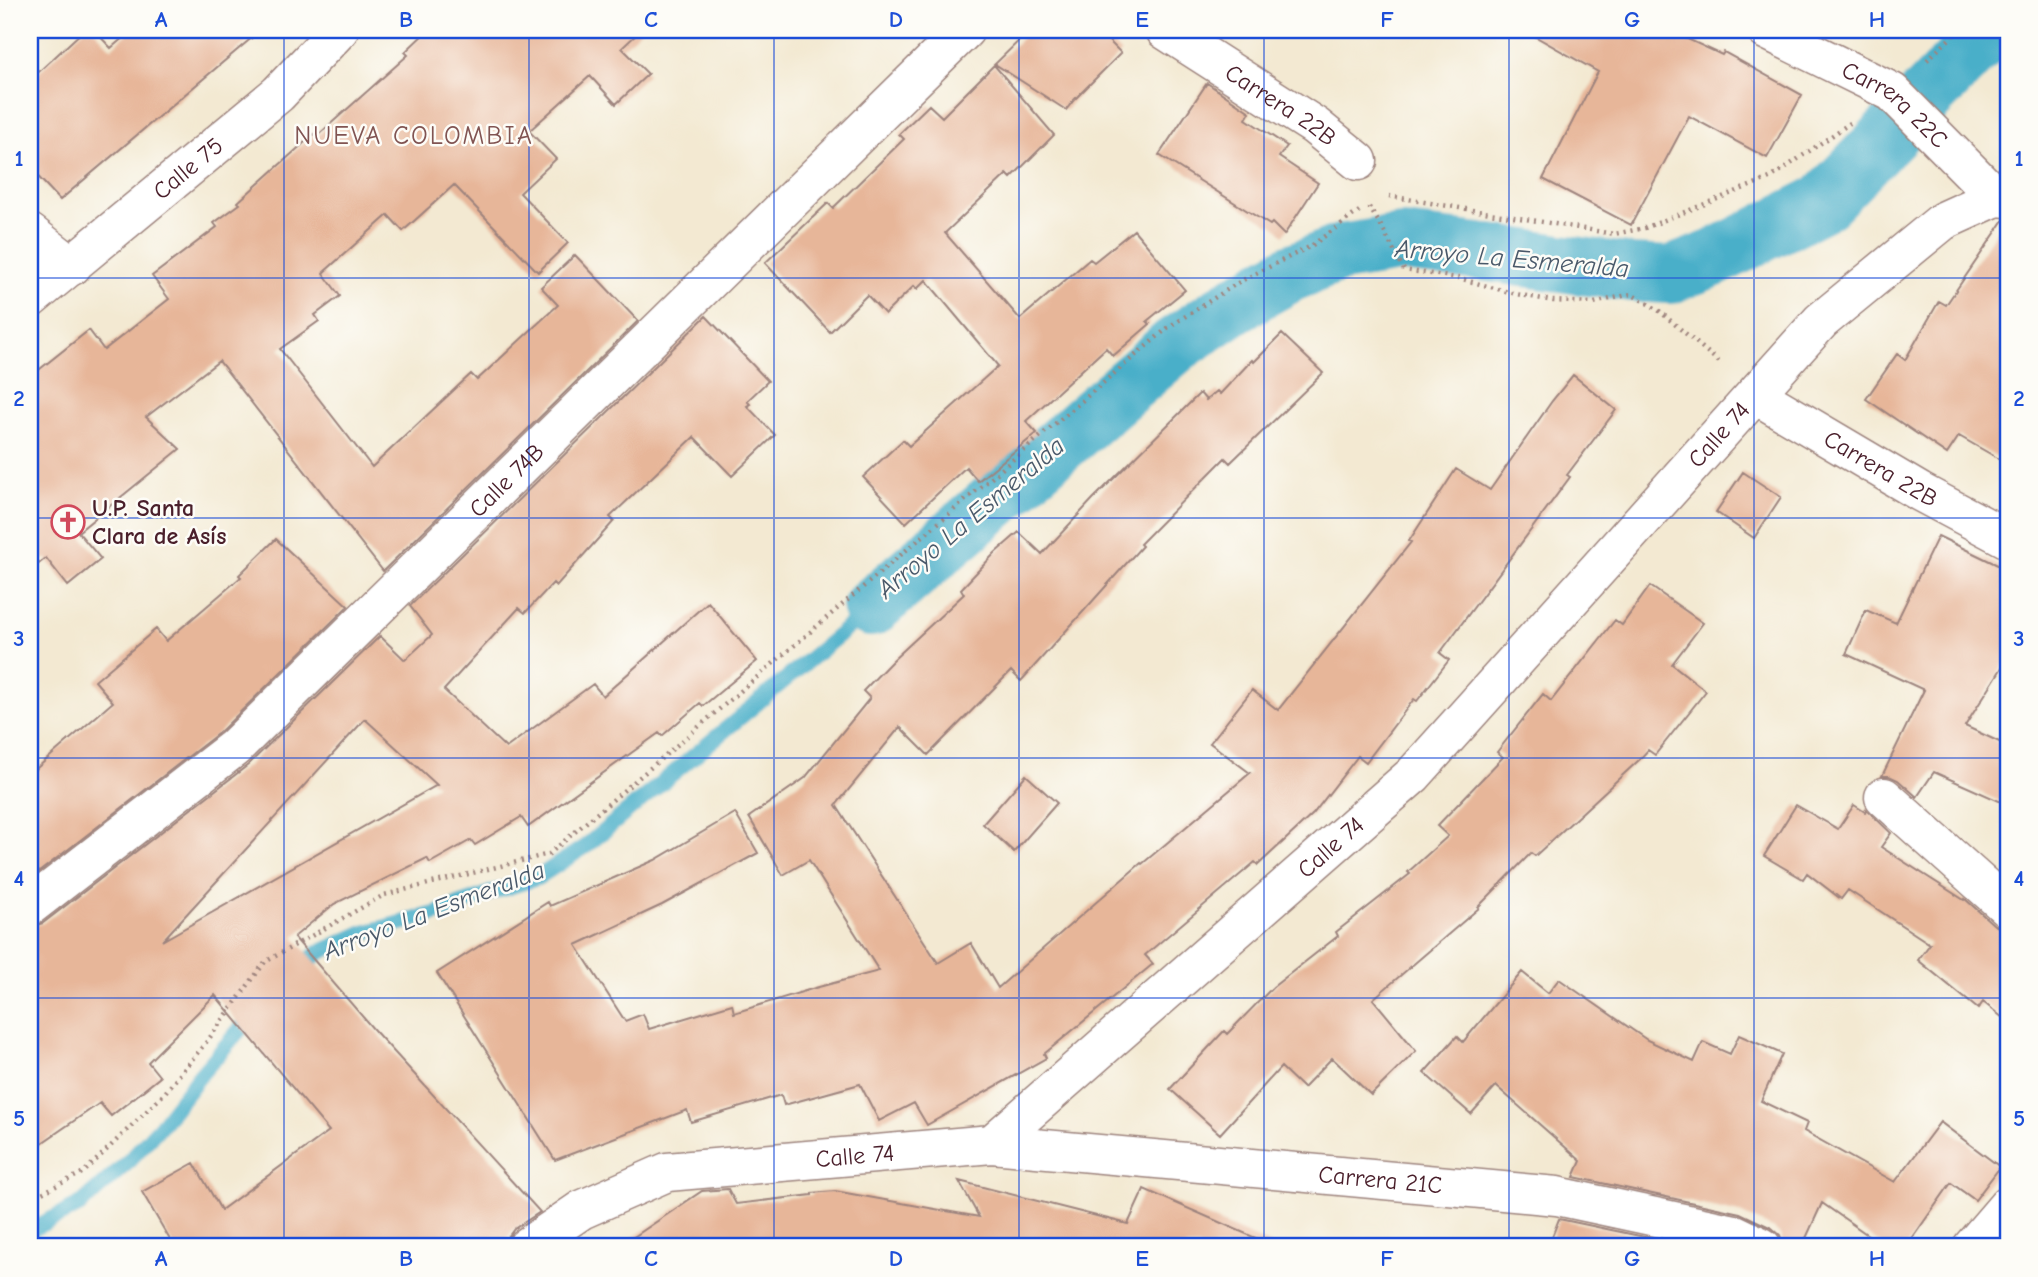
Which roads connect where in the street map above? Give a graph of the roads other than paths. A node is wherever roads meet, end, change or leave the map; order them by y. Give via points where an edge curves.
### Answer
1 (339, 30) edge
2 (965, 30) edge
3 (1165, 30) edge
4 (1766, 30) edge
5 (1357, 161) dead end
6 (2002, 197) edge
7 (30, 233) edge
8 (72, 266) junction
9 (30, 299) edge
10 (1756, 395) junction
11 (2008, 538) edge
12 (1884, 797) dead end
13 (30, 906) edge
14 (2008, 908) edge
15 (992, 1144) junction
16 (2008, 1205) edge
17 (527, 1247) edge
18 (1762, 1247) edge
19 (1972, 1247) edge

1 - 8 street, Calle 75 via 278,94
2 - 13 street, Calle 74B via 234,748
3 - 5 street, Carrera 22B via 1315,126
4 - 6 street, Carrera 22C via 1892,92
6 - 10 street, Calle 74 via 1943,221 1821,321
7 - 8 street
8 - 9 street, Calle 75
10 - 11 street, Carrera 22B
10 - 15 street, Calle 74 via 1413,775
12 - 14 street
15 - 17 street, Calle 74 via 667,1172 581,1210
15 - 18 street, Carrera 21C via 1557,1196 1735,1234
16 - 19 street

